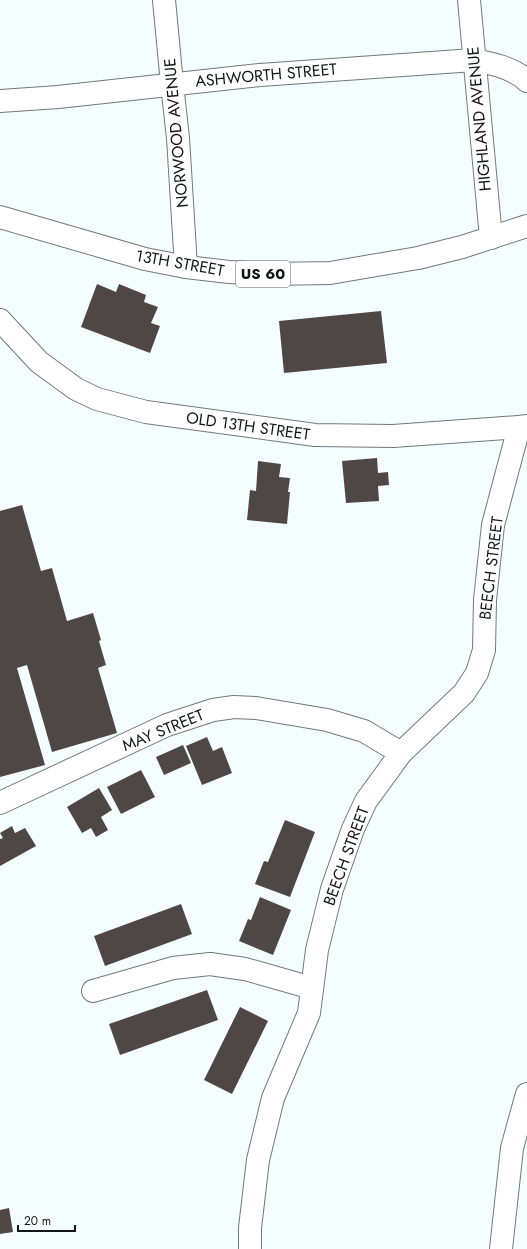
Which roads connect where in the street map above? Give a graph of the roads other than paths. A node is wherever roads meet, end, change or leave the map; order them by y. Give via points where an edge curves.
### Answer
1 (164, 0) edge
2 (469, 0) edge
3 (474, 60) junction
4 (527, 81) edge
5 (172, 84) junction
6 (0, 101) edge
7 (0, 217) edge
8 (527, 226) edge
9 (490, 238) junction
10 (186, 266) junction
11 (0, 320) edge
12 (523, 426) edge
13 (401, 753) junction
14 (0, 803) edge
15 (312, 988) junction
16 (93, 991) dead end
17 (527, 1094) edge
18 (250, 1249) edge
19 (501, 1249) edge

1 - 5 street, NORWOOD AVENUE
2 - 3 street, HIGHLAND AVENUE
3 - 4 street, ASHWORTH STREET via 491,63
3 - 5 street, ASHWORTH STREET via 260,75
3 - 9 street, HIGHLAND AVENUE
5 - 6 street, ASHWORTH STREET
5 - 10 street, NORWOOD AVENUE
7 - 10 street, 13TH STREET / US 60 via 144,259
8 - 9 street, 13TH STREET / US 60
9 - 10 street, 13TH STREET / US 60 via 418,258 330,273 268,274
11 - 12 street, OLD 13TH STREET via 39,362 76,389 97,399 146,412 315,435 392,436
12 - 13 street, BEECH STREET via 493,525 485,600 484,650 477,673 464,693
13 - 14 street, MAY STREET via 364,731 327,720 256,708 234,707 213,710 167,725
13 - 15 street, BEECH STREET via 366,801 352,829 328,904 317,950
15 - 16 street via 245,969 210,964 173,968
15 - 18 street, BEECH STREET via 309,1013 273,1098 258,1160
17 - 19 street via 512,1148

